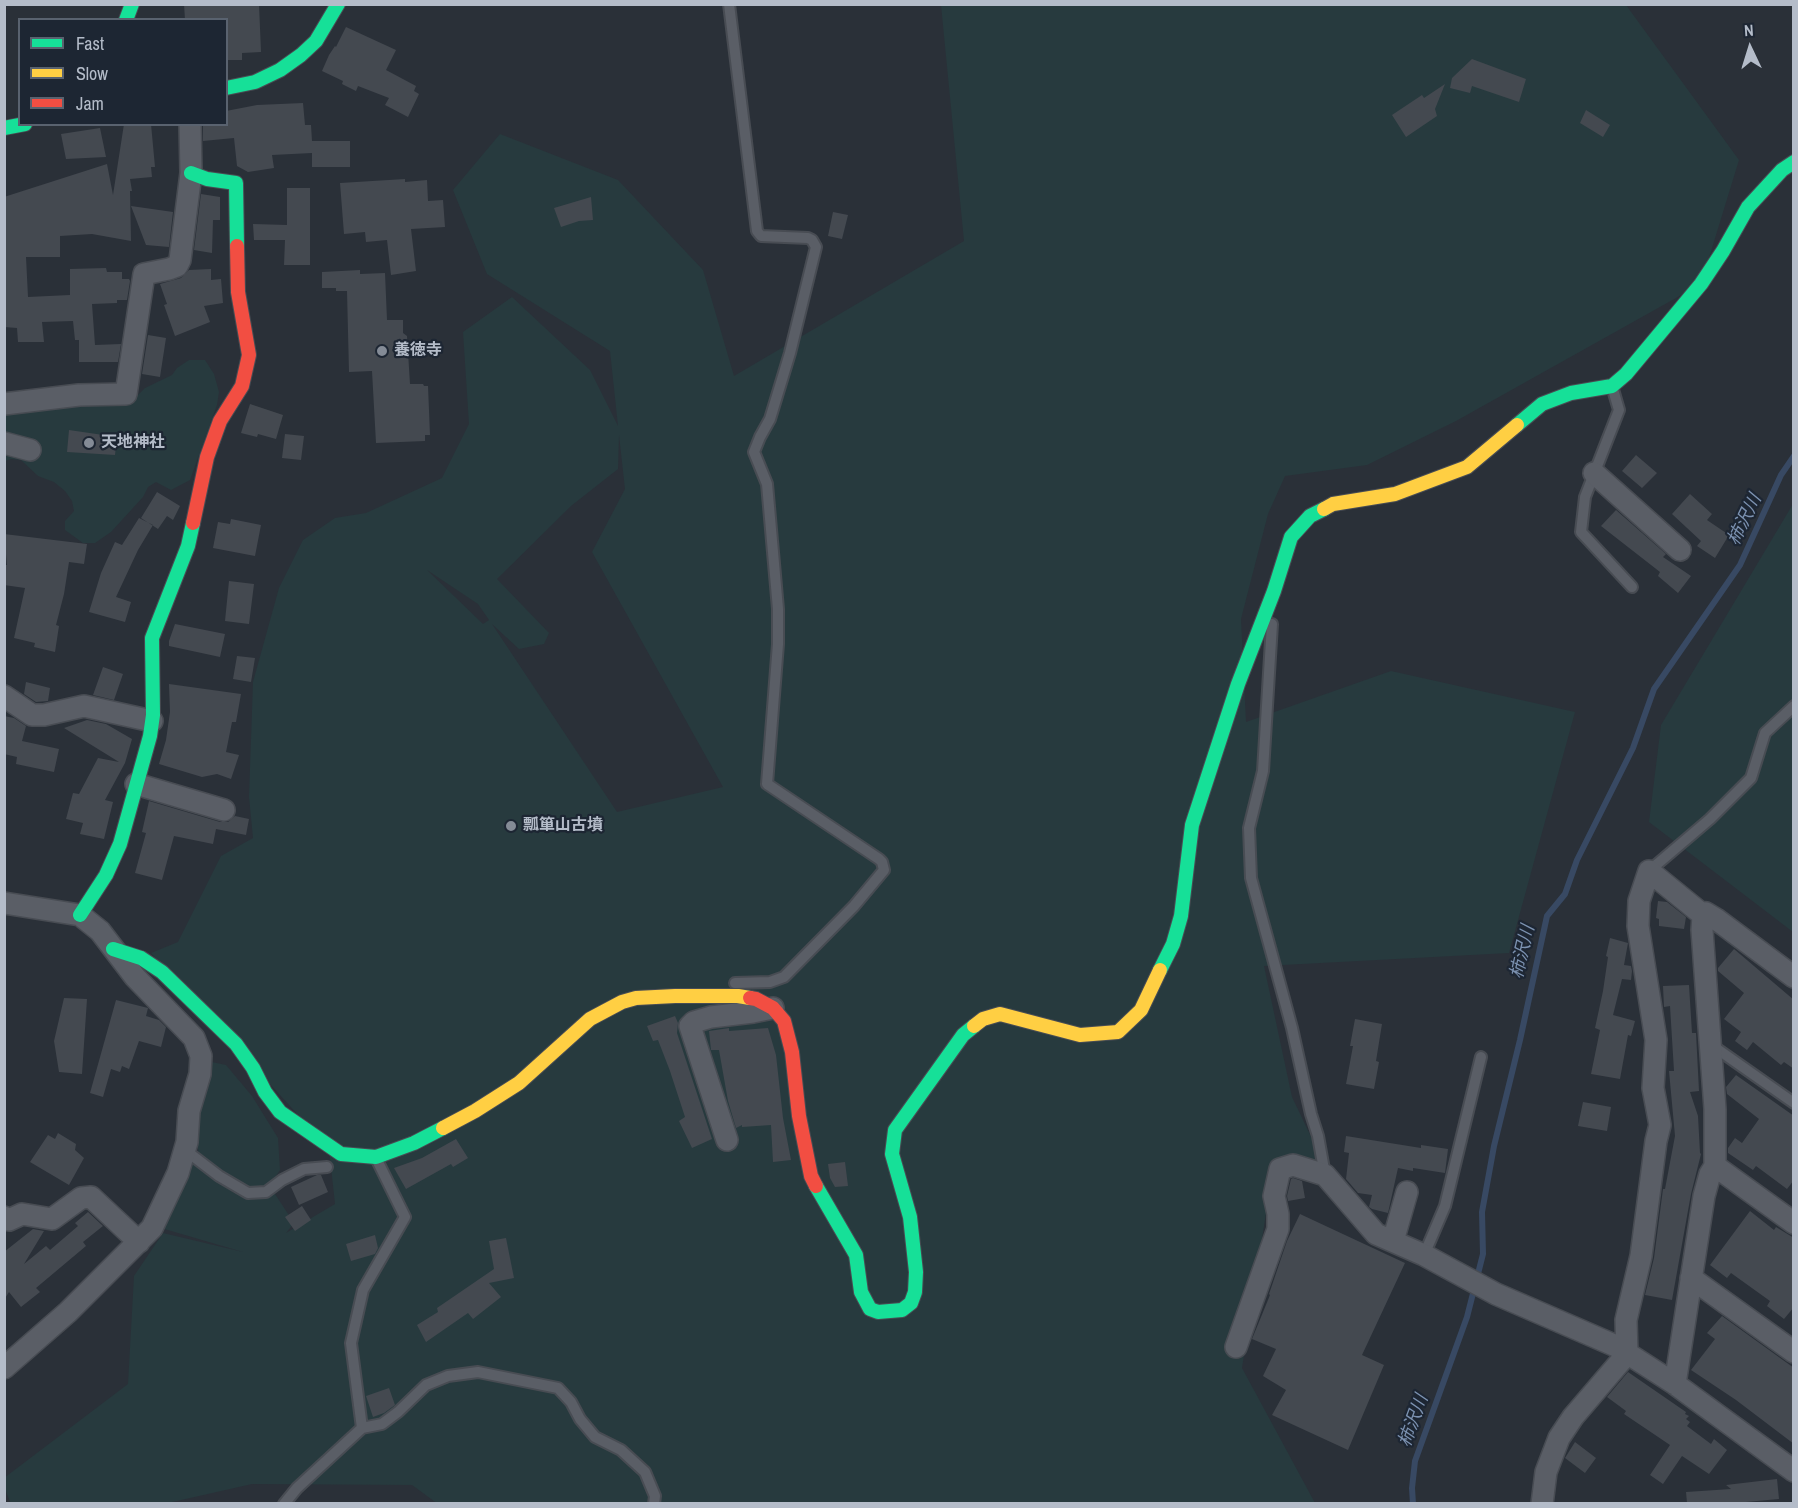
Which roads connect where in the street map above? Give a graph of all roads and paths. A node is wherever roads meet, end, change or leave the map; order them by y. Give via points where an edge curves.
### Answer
1 (338, 4) edge
2 (729, 4) edge
3 (228, 88) edge
4 (190, 126) edge
5 (1794, 162) edge
6 (192, 173) junction
7 (1612, 386) junction
8 (4, 404) edge
9 (4, 443) edge
10 (30, 450) dead end
11 (1594, 473) junction
12 (1680, 550) dead end
13 (1632, 587) dead end
14 (1274, 591) junction
15 (4, 696) edge
16 (1794, 706) edge
17 (152, 721) junction
18 (136, 784) junction
19 (224, 810) dead end
20 (1649, 871) junction
21 (4, 903) edge
22 (80, 915) junction
23 (1702, 915) junction
24 (113, 949) junction
25 (1794, 977) edge
26 (706, 984) dead end
27 (726, 984) dead end
28 (660, 997) junction
29 (773, 1008) junction
30 (1710, 1044) junction
31 (1481, 1057) dead end
32 (1794, 1103) edge
33 (727, 1140) dead end
34 (185, 1150) junction
35 (376, 1157) junction
36 (1715, 1166) junction
37 (327, 1167) dead end
38 (1325, 1175) junction
39 (1407, 1192) dead end
40 (6, 1221) edge
41 (1794, 1223) edge
42 (1393, 1241) junction
43 (140, 1242) junction
44 (1428, 1257) junction
45 (1691, 1278) junction
46 (1236, 1347) dead end
47 (1794, 1352) edge
48 (1627, 1354) junction
49 (4, 1368) edge
50 (1675, 1384) junction
51 (362, 1428) junction
52 (1794, 1471) edge
53 (284, 1503) edge
54 (654, 1503) edge
55 (1542, 1503) edge

1 - 3 street via 316,41 301,55 255,82
2 - 27 lane via 757,231 761,236 808,238 816,247 780,387 754,452 768,491 778,609 767,784 879,859 884,870 784,977 770,982
4 - 6 street
5 - 7 street via 1748,207 1701,284
6 - 8 street via 180,260 177,266 144,274 126,394 79,394
6 - 17 street via 236,183 237,292 249,355 242,386 220,421 207,457 188,546 152,638
7 - 11 lane via 1619,410
7 - 14 street via 1571,393 1542,404 1467,467 1395,494 1334,504 1310,516 1291,537
9 - 10 street
11 - 12 street
11 - 13 lane via 1585,497 1581,532
14 - 29 street via 1238,684 1192,825 1181,916 1173,944 1142,1010 1118,1032 1080,1035 1000,1014 983,1019 963,1035 895,1130 892,1154 910,1217 916,1272 915,1293 902,1310 870,1309 861,1292 856,1255 816,1190 806,1158 789,1034
14 - 38 lane via 1263,771 1249,828 1251,878 1292,1028
15 - 17 street via 32,715 84,706
16 - 20 lane via 1765,733 1751,778
17 - 18 street
18 - 19 street
18 - 22 street via 120,844 106,875
20 - 23 street
20 - 48 street via 1639,901 1638,926 1656,1040 1653,1089 1660,1125 1641,1256 1626,1320
21 - 22 street
22 - 24 street via 100,931
23 - 25 street via 1706,913 1716,919
23 - 30 street
24 - 34 street via 194,1038 201,1056 201,1074 189,1110
24 - 35 street via 141,958 162,972 205,1012 236,1044 280,1112 341,1154
26 - 28 lane via 675,986
28 - 29 street via 738,996
28 - 35 street via 636,998 613,1006 590,1019 519,1083 414,1143
29 - 33 street via 711,1017 690,1026
30 - 32 lane
30 - 36 street
31 - 44 lane via 1445,1206
34 - 37 lane via 248,1193 266,1192 304,1169
34 - 43 street via 169,1197
35 - 51 lane via 405,1216 363,1290 351,1343
36 - 41 street
36 - 45 street via 1704,1196
38 - 42 street via 1376,1234
38 - 46 street via 1293,1165 1280,1169 1274,1196 1278,1229
39 - 42 street
40 - 43 street via 22,1214 52,1219 81,1198 91,1197
42 - 44 street
43 - 49 street
44 - 48 street via 1496,1294
45 - 47 street
45 - 50 street
48 - 50 street
48 - 55 street via 1559,1438 1546,1473
50 - 52 street
51 - 53 lane
51 - 54 lane via 382,1424 426,1385 448,1376 478,1372 558,1388 595,1437 621,1450 645,1472

